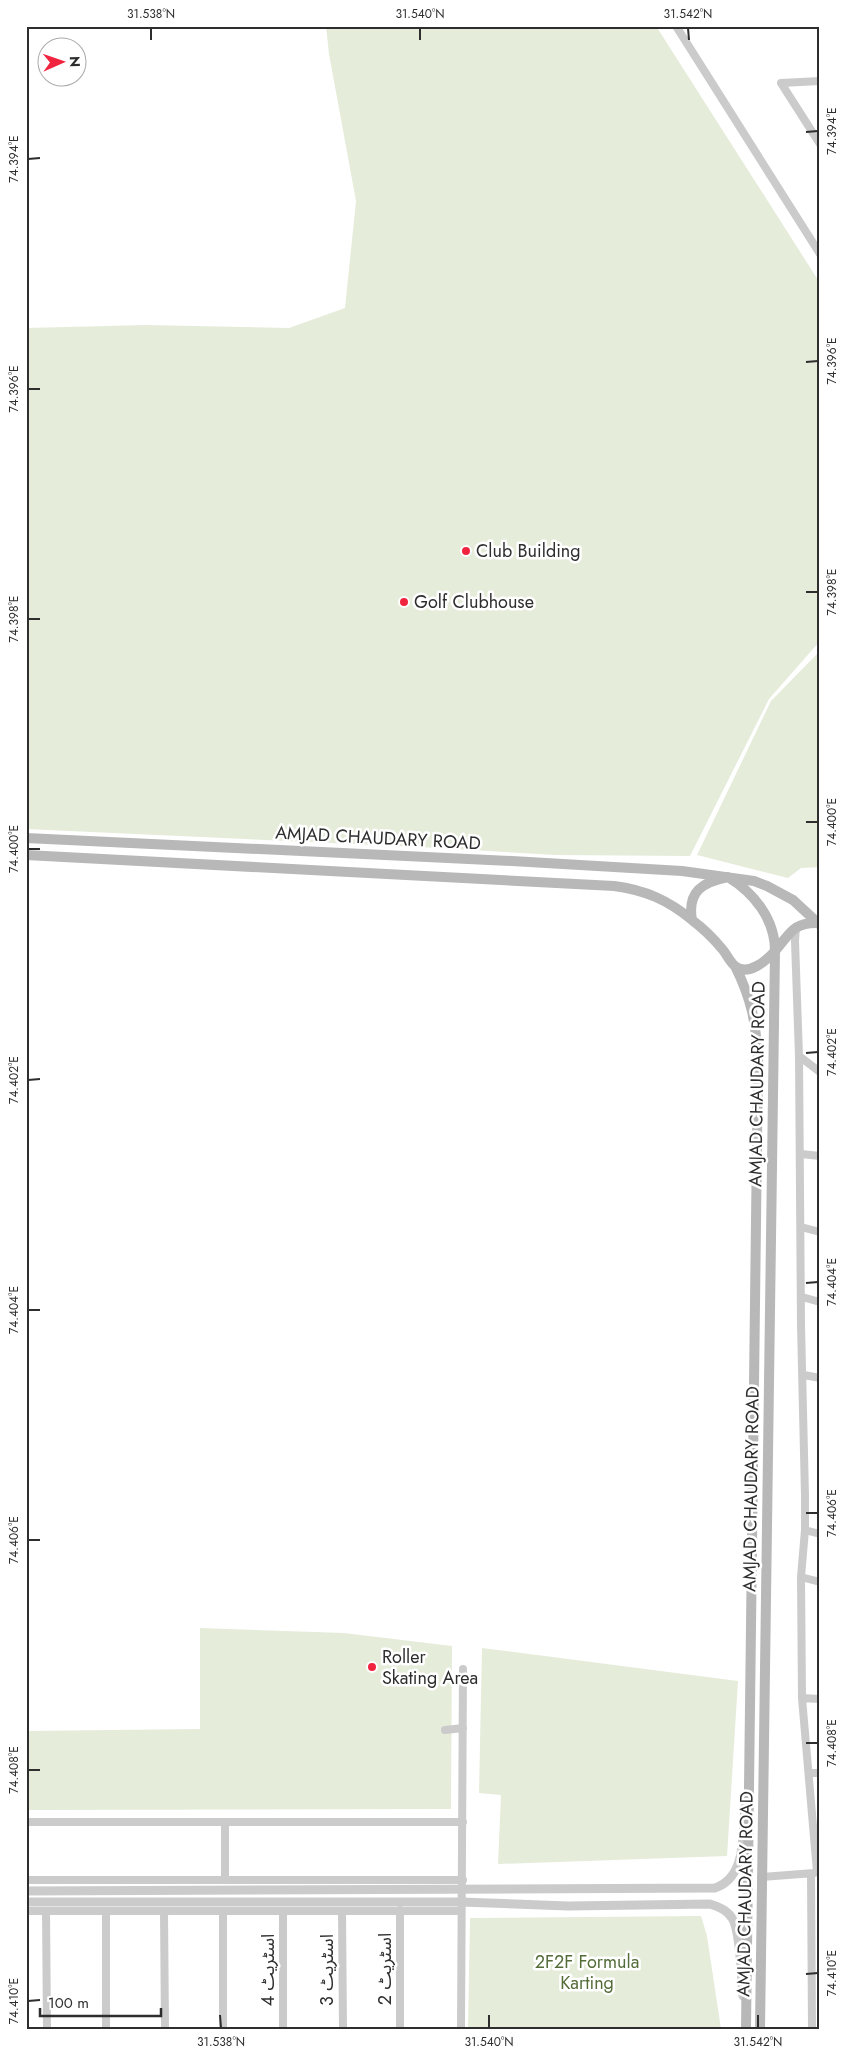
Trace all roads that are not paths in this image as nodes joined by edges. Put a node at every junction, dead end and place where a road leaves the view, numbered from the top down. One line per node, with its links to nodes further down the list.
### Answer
1 (676, 26): 4 (street)
2 (820, 81): 3 (street)
3 (820, 144)
4 (820, 254)
5 (26, 838): 7 (main road, AMJAD CHAUDARY ROAD)
6 (26, 855): 8 (main road, AMJAD CHAUDARY ROAD)
7 (728, 877): 8 (main road); 9 (main road, AMJAD CHAUDARY ROAD); 11 (main road)
8 (692, 920): 12 (main road)
9 (819, 924): 10 (main road)
10 (796, 927): 11 (main road); 13 (street)
11 (775, 951): 12 (main road); 39 (main road, AMJAD CHAUDARY ROAD)
12 (735, 966): 32 (main road, AMJAD CHAUDARY ROAD)
13 (799, 1056): 14 (street); 15 (street)
14 (820, 1072)
15 (801, 1154): 16 (street); 17 (street)
16 (820, 1156)
17 (801, 1227): 18 (street); 19 (street)
18 (820, 1232)
19 (802, 1296): 20 (street); 21 (street)
20 (820, 1302)
21 (804, 1375): 22 (street); 23 (street)
22 (820, 1378)
23 (805, 1530): 24 (street); 25 (street)
24 (820, 1534)
25 (801, 1577): 26 (street); 28 (street)
26 (820, 1582)
27 (463, 1669): 30 (street)
28 (802, 1698): 29 (street); 33 (street)
29 (820, 1699)
30 (463, 1728): 31 (street); 37 (street)
31 (445, 1730)
32 (750, 1753): 42 (street); 63 (main road, AMJAD CHAUDARY ROAD)
33 (808, 1773): 34 (street); 38 (street)
34 (820, 1773)
35 (26, 1822): 36 (street)
36 (224, 1822): 37 (street); 40 (street)
37 (463, 1822): 42 (street)
38 (816, 1872): 39 (street); 54 (street)
39 (761, 1877): 64 (main road, AMJAD CHAUDARY ROAD)
40 (225, 1879): 41 (street); 42 (street)
41 (26, 1880)
42 (463, 1884): 43 (street); 45 (street)
43 (26, 1891)
44 (26, 1902): 45 (street)
45 (461, 1907): 46 (street); 62 (street); 63 (street)
46 (400, 1910): 50 (street); 61 (street, اسٹریٹ 2)
47 (26, 1911): 51 (street)
48 (106, 1911): 51 (street); 52 (street); 56 (street)
49 (283, 1911): 50 (street); 53 (street); 59 (street, اسٹریٹ 4)
50 (342, 1911): 60 (street, اسٹریٹ 3)
51 (46, 1912): 55 (street)
52 (164, 1912): 53 (street); 57 (street)
53 (223, 1912): 58 (street)
54 (816, 1971): 65 (street)
55 (47, 2029)
56 (106, 2029)
57 (165, 2029)
58 (223, 2029)
59 (283, 2029)
60 (342, 2029)
61 (400, 2029)
62 (462, 2029)
63 (746, 2029)
64 (760, 2029)
65 (812, 2029)

